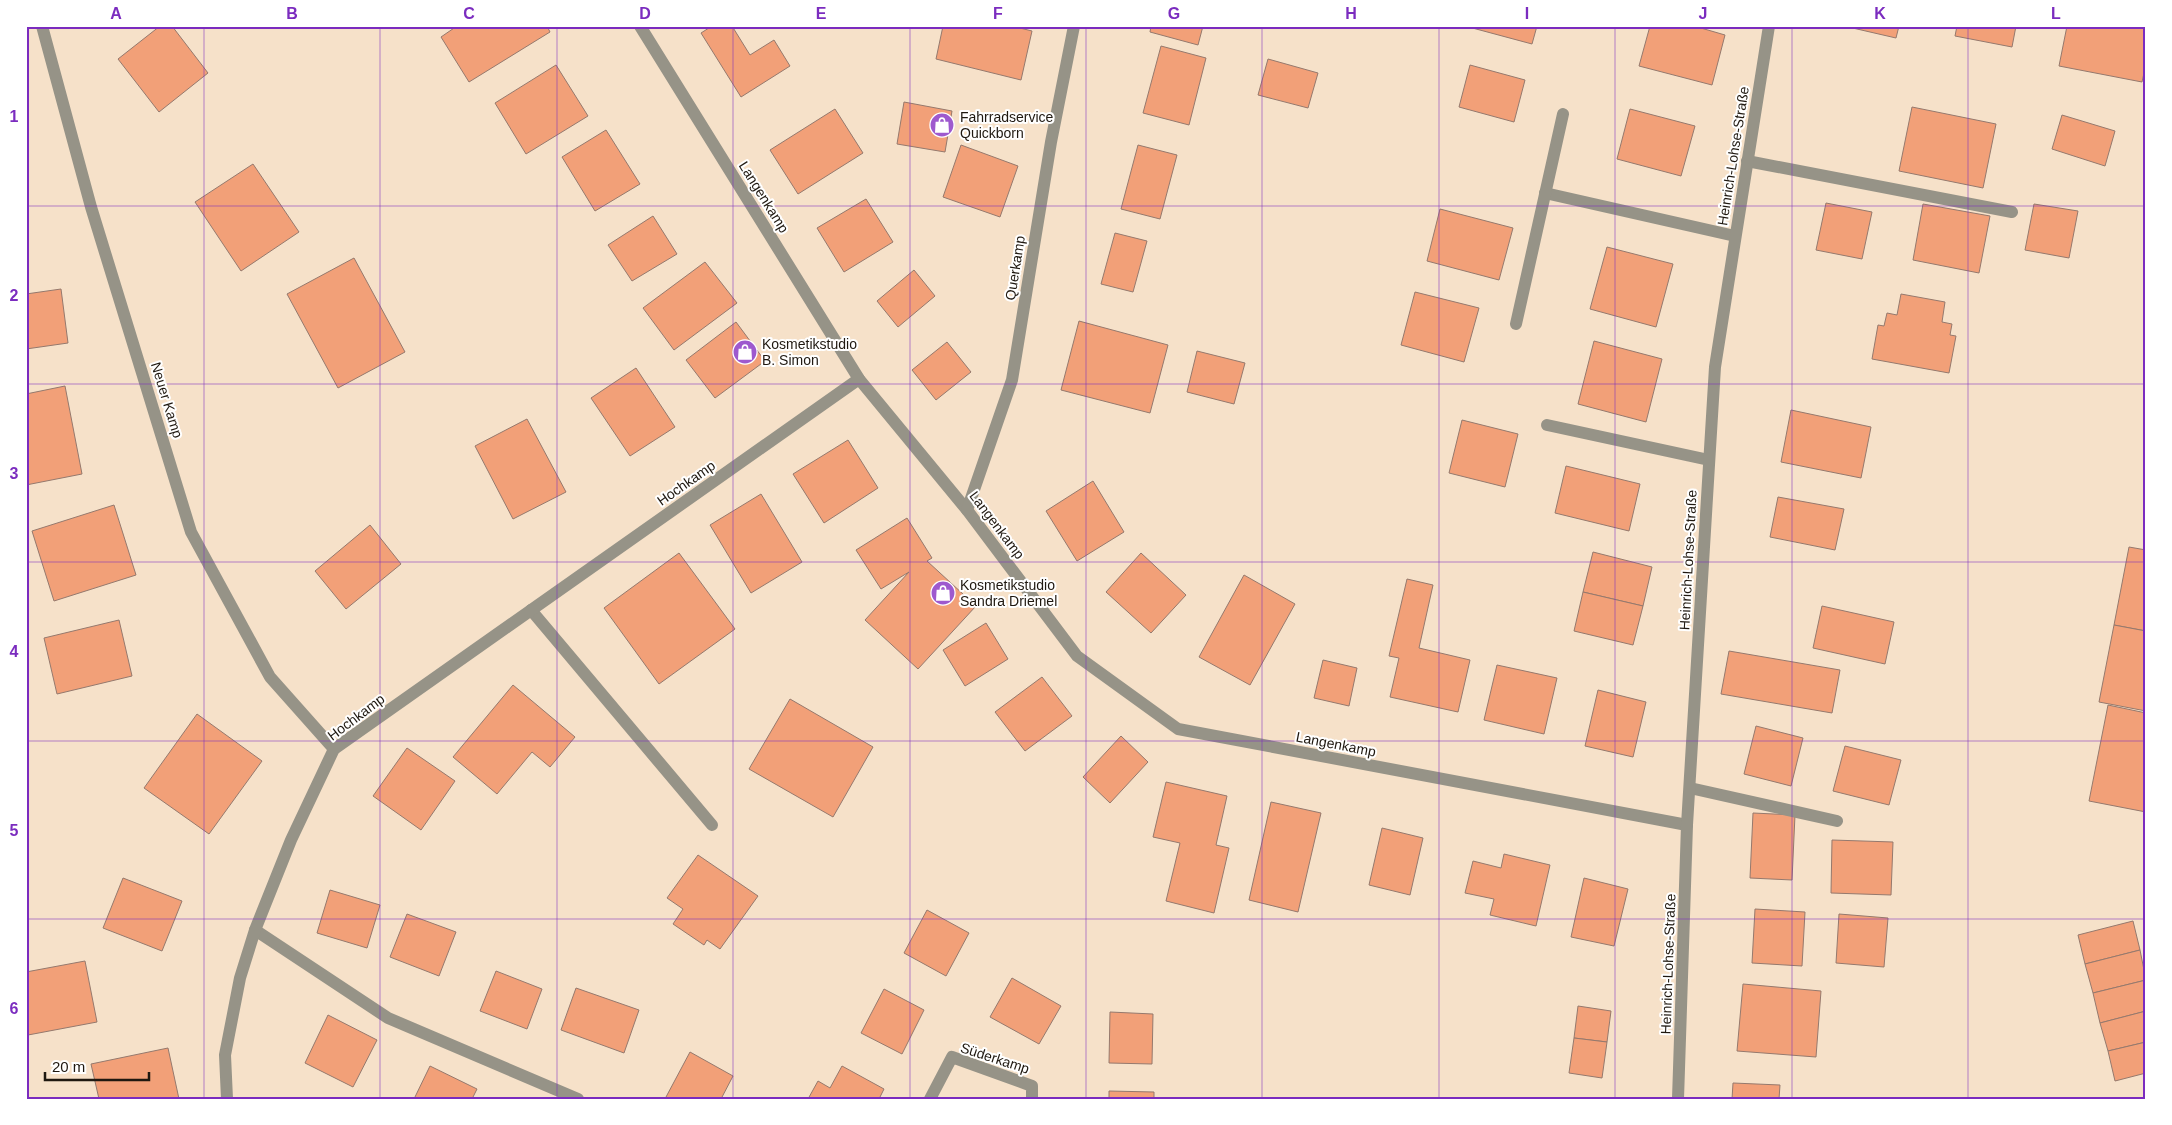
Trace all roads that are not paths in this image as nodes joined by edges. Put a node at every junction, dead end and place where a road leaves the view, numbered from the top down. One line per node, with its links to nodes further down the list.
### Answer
1 (42, 26): 16 (street, Neuer Kamp)
2 (640, 26): 11 (street, Langenkamp)
3 (1074, 26): 14 (street, Querkamp)
4 (1769, 26): 6 (street, Heinrich-Lohse-Straße)
5 (1563, 114): 7 (street)
6 (1747, 161): 8 (street); 9 (street, Heinrich-Lohse-Straße)
7 (1544, 193): 9 (street); 10 (street)
8 (2012, 212)
9 (1735, 236): 13 (street, Heinrich-Lohse-Straße)
10 (1516, 324)
11 (859, 379): 14 (street, Langenkamp); 15 (street, Hochkamp)
12 (1547, 425): 13 (street)
13 (1709, 460): 17 (street, Heinrich-Lohse-Straße)
14 (967, 510): 20 (street, Langenkamp)
15 (531, 610): 16 (street, Hochkamp); 19 (street)
16 (334, 749): 21 (street, Hochkamp)
17 (1690, 788): 18 (street); 20 (street, Heinrich-Lohse-Straße)
18 (1837, 821)
19 (712, 825)
20 (1687, 825): 26 (street, Heinrich-Lohse-Straße)
21 (255, 930): 22 (street, Hochkamp); 23 (street)
22 (227, 1099)
23 (578, 1099)
24 (930, 1099): 25 (street, Süderkamp)
25 (1032, 1099)
26 (1678, 1099)

